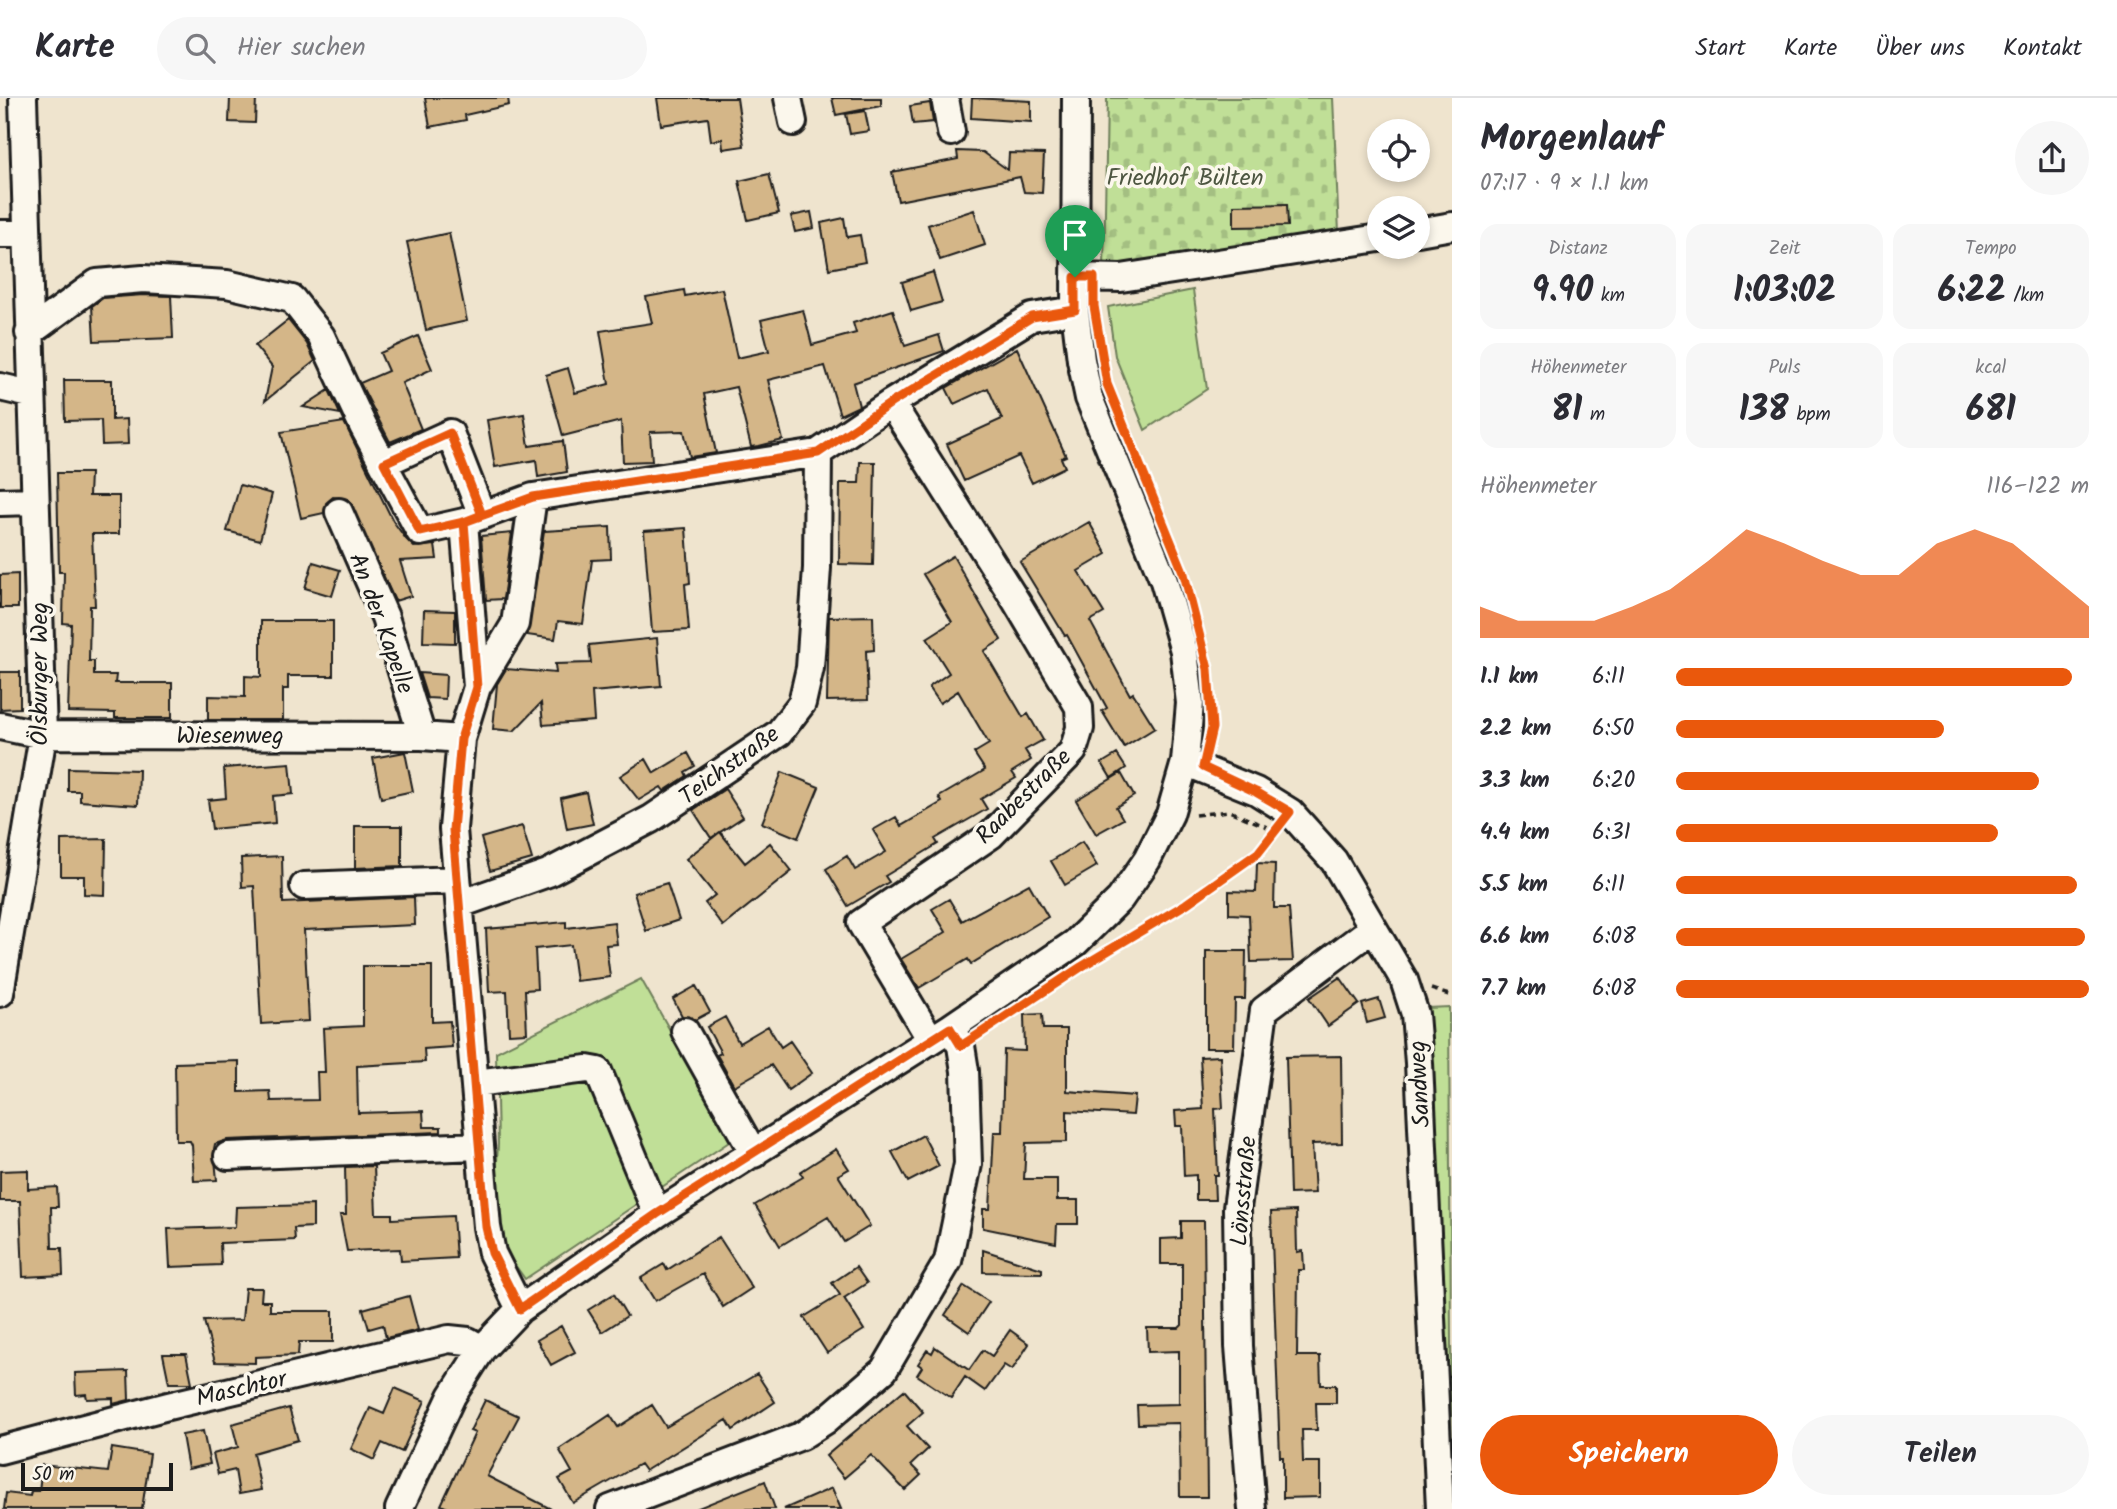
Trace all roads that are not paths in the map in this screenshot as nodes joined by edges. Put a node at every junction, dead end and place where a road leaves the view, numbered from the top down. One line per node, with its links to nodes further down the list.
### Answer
1 (23, 98): 7 (street, Ölsburger Weg)
2 (945, 98): 4 (street)
3 (1076, 98): 9 (street)
4 (951, 132)
5 (1452, 226): 6 (street)
6 (1430, 230)
7 (13, 234): 11 (street, Ölsburger Weg)
8 (1367, 240): 9 (street)
9 (1075, 277): 10 (street)
10 (1075, 310): 14 (street); 27 (street)
11 (29, 333): 13 (street, Ölsburger Weg); 16 (street)
12 (0, 387): 13 (street)
13 (30, 394): 18 (street, Ölsburger Weg)
14 (891, 403): 15 (street); 33 (street, Raabestraße)
15 (818, 453): 17 (street); 29 (street, Teichstraße)
16 (384, 463): 21 (street); 21 (street)
17 (533, 497): 21 (street); 22 (street)
18 (35, 500): 19 (street); 24 (street, Ölsburger Weg)
19 (0, 502)
20 (339, 512): 25 (street, An der Kapelle)
21 (473, 518): 22 (street)
22 (477, 687): 26 (street)
23 (0, 726): 24 (street, Wiesenweg)
24 (43, 735): 25 (street, Wiesenweg); 31 (street, Ölsburger Weg)
25 (422, 736): 26 (street, Wiesenweg)
26 (461, 739): 29 (street)
27 (1185, 762): 30 (street, Sandweg); 33 (street)
28 (304, 886): 29 (street, Teichstraße)
29 (459, 892): 34 (street)
30 (1373, 928): 44 (street, Lönsstraße); 45 (street, Sandweg)
31 (0, 993)
32 (685, 1031): 36 (street)
33 (941, 1034): 36 (street); 43 (street)
34 (476, 1083): 35 (street); 38 (street)
35 (479, 1146): 37 (street); 39 (street)
36 (754, 1154): 38 (street)
37 (228, 1156)
38 (657, 1214): 39 (street)
39 (520, 1309): 40 (street)
40 (482, 1349): 41 (street, Maschtor); 42 (street)
41 (0, 1450)
42 (399, 1509)
43 (610, 1509)
44 (1252, 1509)
45 (1440, 1509)

